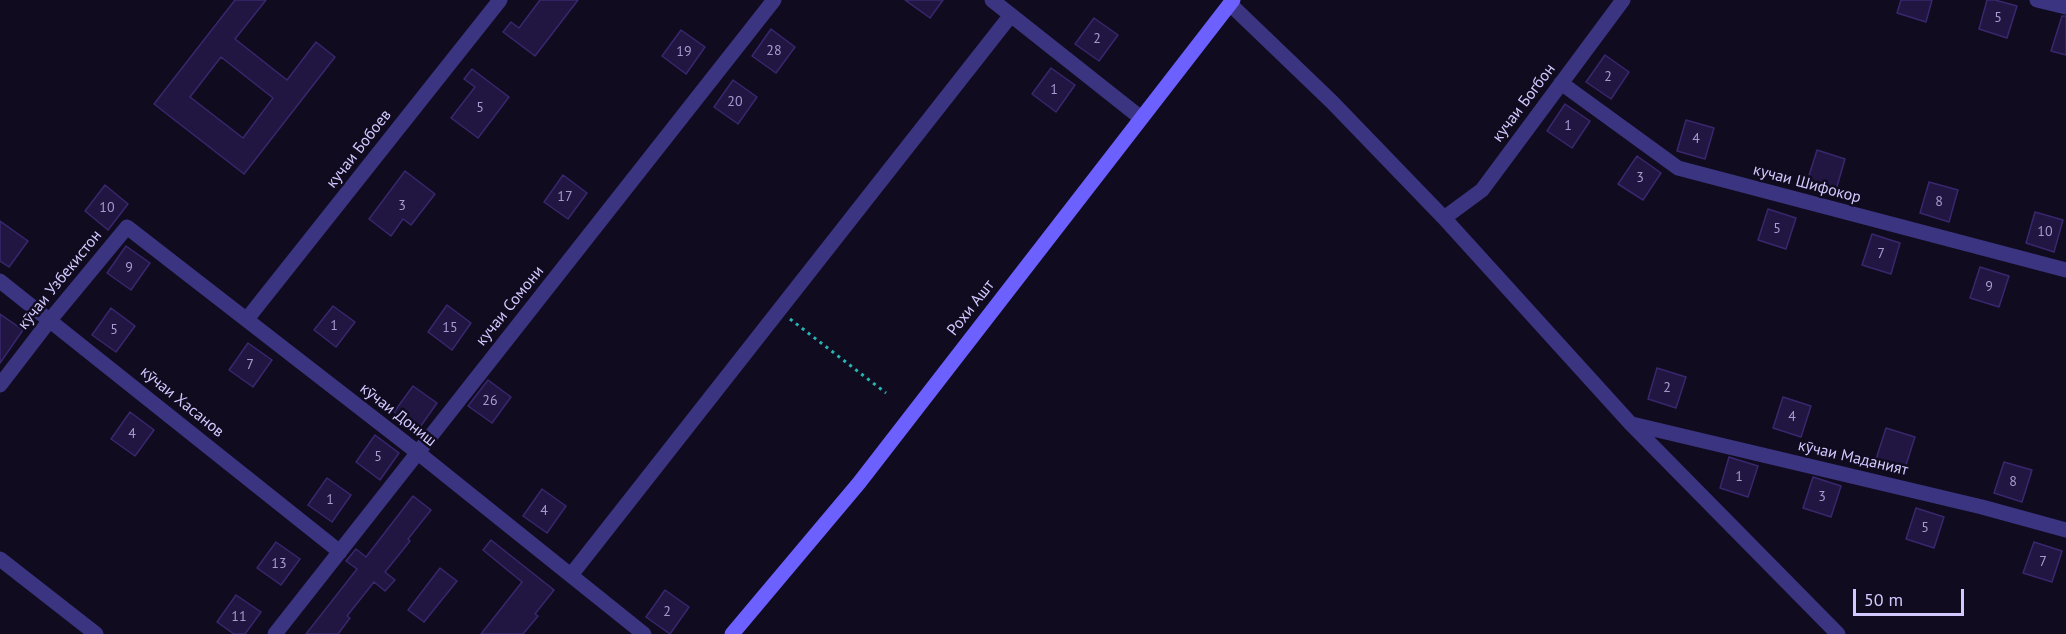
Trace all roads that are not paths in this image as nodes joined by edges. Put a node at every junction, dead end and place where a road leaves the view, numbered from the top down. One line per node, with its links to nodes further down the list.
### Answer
1 (500, 0): 15 (street, кучаи Бобоев)
2 (774, 0): 19 (street, кучаи Сомони)
3 (992, 0): 8 (street)
4 (1623, 0): 9 (street, кучаи Богбон)
5 (2037, 0): 7 (street)
6 (1232, 2): 10 (main road, Рохи Ашт); 11 (street)
7 (2066, 7)
8 (1011, 15): 10 (street); 23 (street)
9 (1561, 83): 11 (street, кучаи Богбон); 13 (street, кучаи Шифокор)
10 (1141, 118): 27 (main road, Рохи Ашт)
11 (1444, 218): 18 (street)
12 (127, 227): 15 (street, кӯчаи Дониш); 16 (street, кӯчаи Узбекистон)
13 (2066, 270)
14 (0, 281): 16 (street, кӯчаи Хасанов)
15 (247, 319): 19 (street, кӯчаи Дониш)
16 (50, 320): 17 (street, кӯчаи Узбекистон); 21 (street, кӯчаи Хасанов)
17 (0, 385)
18 (1630, 423): 20 (street, кӯчаи Маданият); 28 (street)
19 (417, 452): 21 (street, кучаи Сомони); 23 (street, кӯчаи Дониш)
20 (2066, 530)
21 (340, 552): 25 (street, кучаи Сомони)
22 (0, 558): 24 (street)
23 (571, 575): 26 (street, кӯчаи Дониш)
24 (96, 634)
25 (275, 634)
26 (645, 634)
27 (732, 634)
28 (1838, 634)

